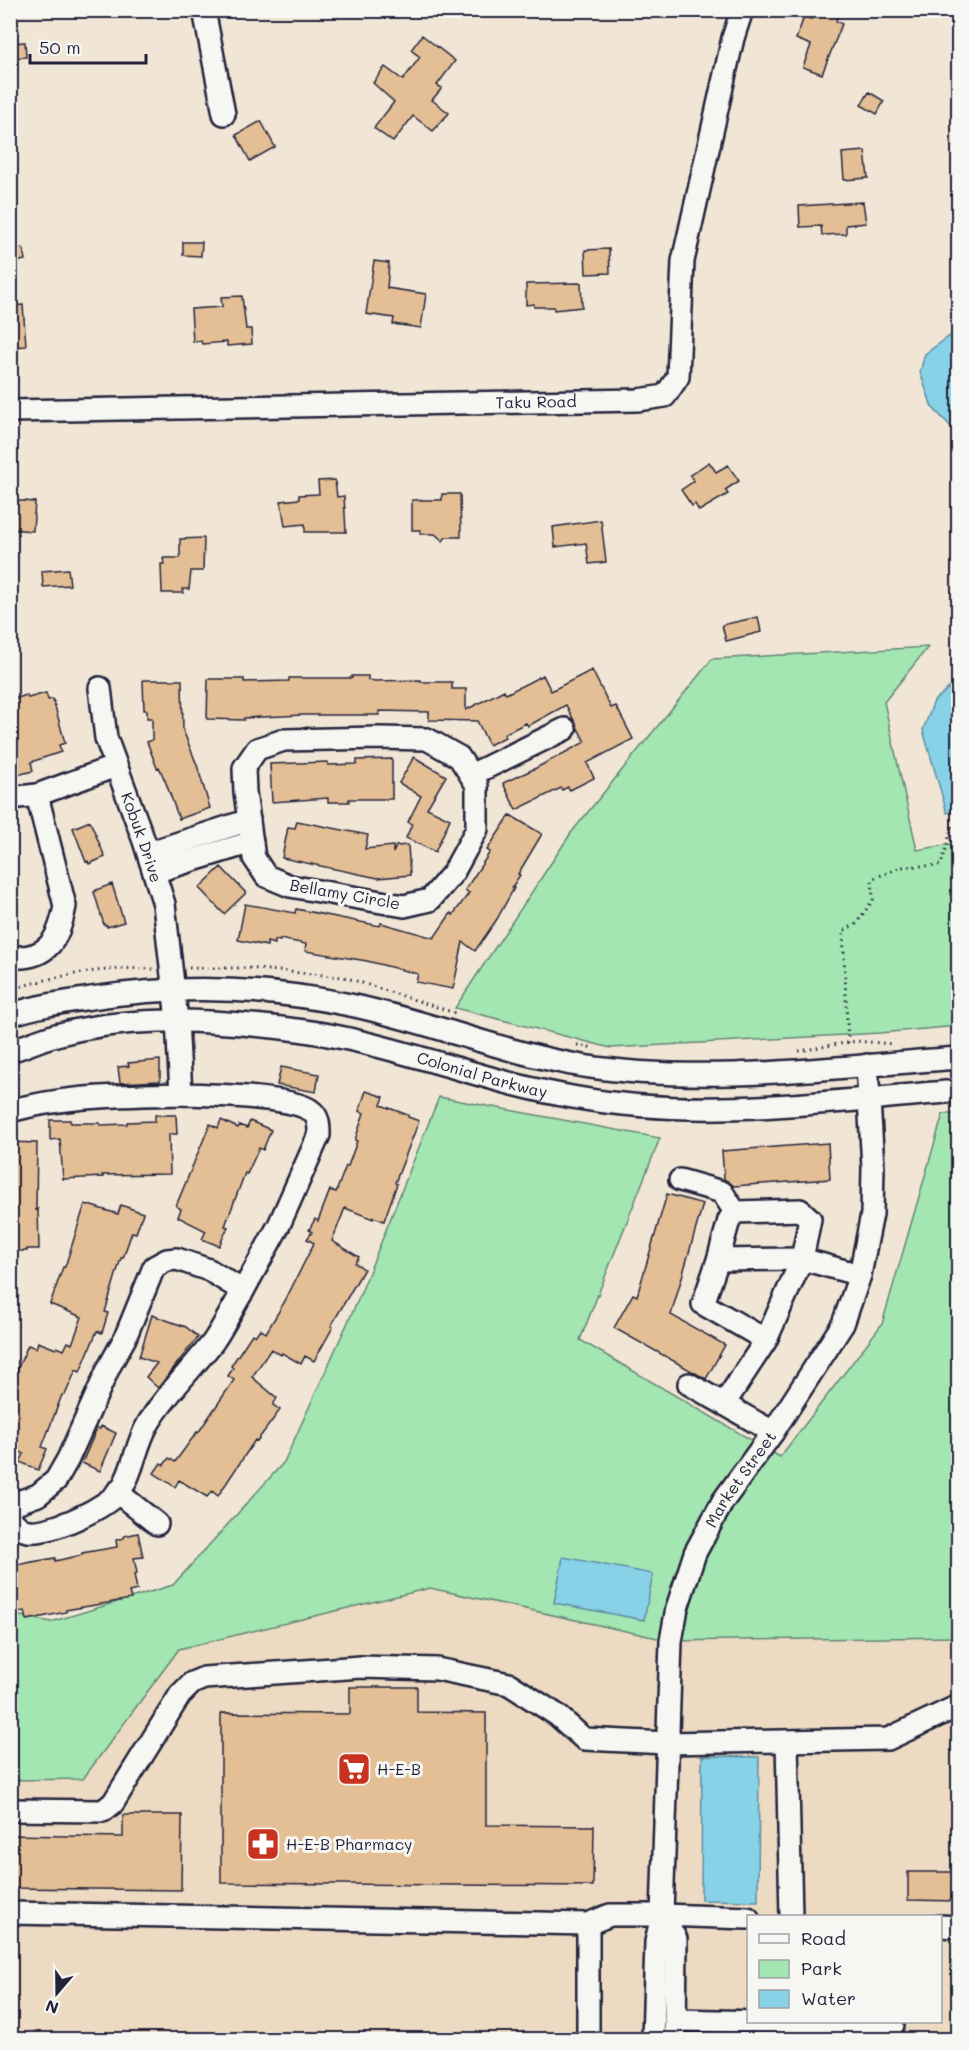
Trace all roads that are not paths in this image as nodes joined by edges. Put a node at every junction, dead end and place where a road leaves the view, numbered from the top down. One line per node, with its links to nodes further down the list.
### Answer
1 (204, 10): 3 (street)
2 (742, 10): 4 (street, Taku Road)
3 (225, 114)
4 (10, 411)
5 (100, 688): 7 (street, Kobuk Drive)
6 (565, 729): 8 (street)
7 (116, 766): 9 (street); 13 (street, Kobuk Drive)
8 (471, 775): 11 (street, Bellamy Circle); 12 (street, Bellamy Circle)
9 (37, 795): 10 (street); 14 (street)
10 (10, 798)
11 (249, 820): 12 (street, Bellamy Circle); 13 (street)
12 (252, 842): 13 (street)
13 (151, 862): 15 (street, Kobuk Drive)
14 (10, 957)
15 (173, 989): 16 (street, Colonial Parkway); 17 (street, Kobuk Drive); 20 (street, Colonial Parkway)
16 (10, 1015)
17 (177, 1020): 18 (street, Colonial Parkway); 22 (street, Kobuk Drive); 23 (street, Colonial Parkway)
18 (10, 1051)
19 (958, 1058): 20 (street, Colonial Parkway)
20 (867, 1065): 23 (street, Market Street)
21 (958, 1091): 23 (street, Colonial Parkway)
22 (181, 1094): 24 (street); 30 (street)
23 (870, 1098): 29 (street, Market Street)
24 (10, 1111)
25 (680, 1180): 26 (street)
26 (735, 1212): 27 (street); 28 (street)
27 (802, 1259): 28 (street); 29 (street); 31 (street)
28 (718, 1260): 31 (street)
29 (860, 1275): 34 (street, Market Street)
30 (243, 1291): 35 (street); 36 (street)
31 (766, 1340): 33 (street)
32 (689, 1384): 33 (street)
33 (724, 1404): 34 (street)
34 (773, 1432): 41 (street, Market Street)
35 (117, 1492): 37 (street); 38 (street)
36 (10, 1505)
37 (10, 1518)
38 (157, 1524)
39 (958, 1706): 40 (street)
40 (787, 1741): 41 (street); 45 (street)
41 (667, 1743): 42 (street); 44 (street, Market Street)
42 (10, 1810)
43 (10, 1913): 47 (street)
44 (662, 1915): 46 (street); 47 (street); 52 (street, Market Street); 54 (street, Market Street)
45 (790, 1915)
46 (747, 1918)
47 (588, 1924): 53 (street)
48 (942, 1926): 49 (street)
49 (958, 1927)
50 (893, 2025): 51 (street)
51 (793, 2028): 52 (street)
52 (675, 2030)
53 (588, 2040)
54 (654, 2040)

